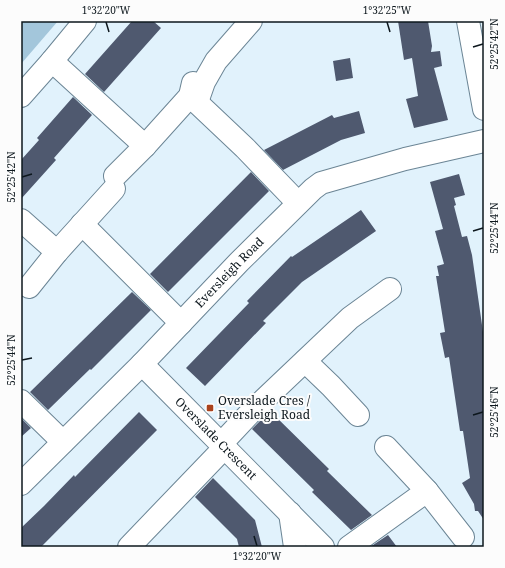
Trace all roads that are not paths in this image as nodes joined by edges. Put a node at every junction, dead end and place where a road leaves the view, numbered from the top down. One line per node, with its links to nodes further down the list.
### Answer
1 (86, 21): 4 (street)
2 (251, 21): 5 (street)
3 (468, 21): 7 (street)
4 (52, 61): 6 (street); 9 (street)
5 (193, 94): 9 (street); 10 (street)
6 (21, 96)
7 (484, 109)
8 (484, 141): 10 (street, Eversleigh Road)
9 (145, 146): 12 (street)
10 (298, 203): 16 (street, Eversleigh Road)
11 (21, 220): 13 (street)
12 (82, 224): 13 (street); 16 (street)
13 (57, 252): 14 (street)
14 (29, 287)
15 (390, 289): 17 (street)
16 (181, 323): 18 (street, Eversleigh Road)
17 (304, 361): 20 (street); 22 (street)
18 (142, 364): 21 (street, Eversleigh Road); 22 (street, Overslade Crescent)
19 (21, 401): 21 (street)
20 (358, 415)
21 (63, 442): 24 (street, Eversleigh Road)
22 (223, 445): 26 (street, Overslade Crescent); 28 (street)
23 (386, 447): 25 (street)
24 (21, 484)
25 (427, 491): 27 (street); 31 (street)
26 (290, 513): 29 (street); 30 (street, Overslade Crescent)
27 (463, 537)
28 (138, 544)
29 (295, 547)
30 (323, 547)
31 (349, 547)

